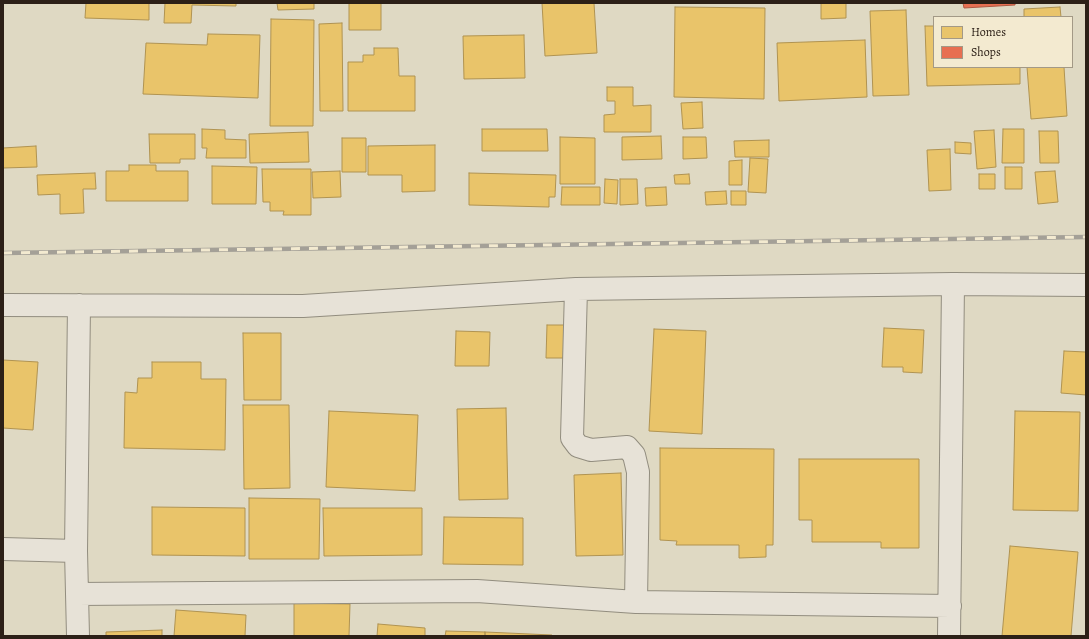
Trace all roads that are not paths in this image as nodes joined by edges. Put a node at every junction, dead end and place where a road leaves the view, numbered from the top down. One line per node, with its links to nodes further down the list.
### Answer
1 (953, 284): 2 (street); 3 (street); 10 (street)
2 (1086, 285)
3 (576, 289): 5 (street); 9 (street)
4 (3, 305): 5 (street)
5 (79, 305): 7 (street)
6 (3, 549): 7 (street)
7 (76, 551): 8 (street)
8 (76, 594): 9 (street); 11 (street)
9 (636, 602): 10 (street)
10 (950, 606): 12 (street)
11 (78, 636)
12 (949, 636)

